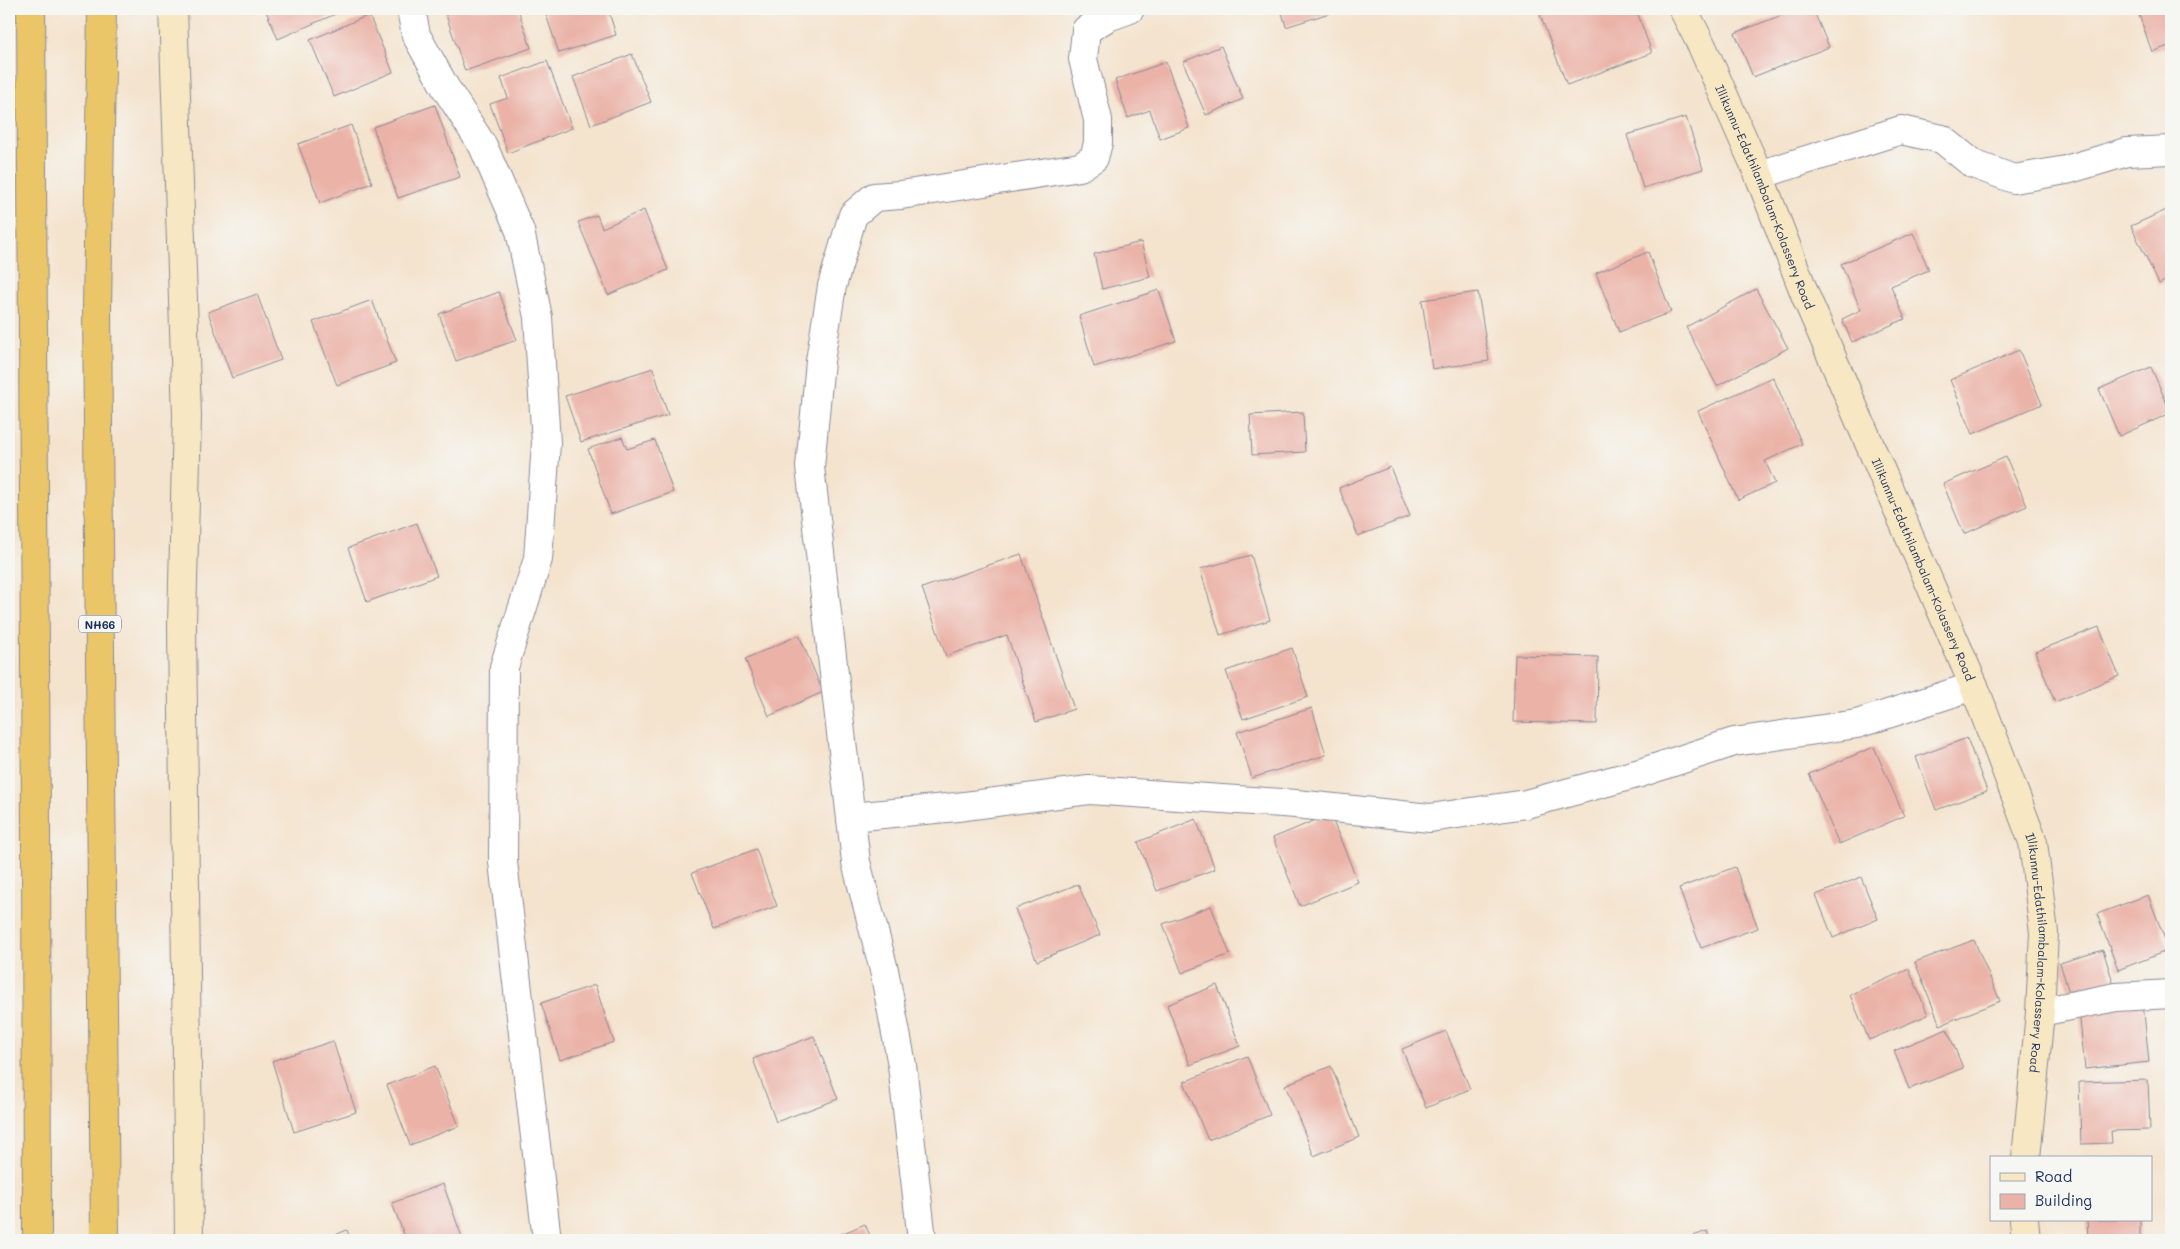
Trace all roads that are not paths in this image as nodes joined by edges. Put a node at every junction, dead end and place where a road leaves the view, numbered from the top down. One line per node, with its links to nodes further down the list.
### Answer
1 (30, 9): 15 (highway)
2 (102, 9): 16 (highway, NH66)
3 (174, 9): 17 (main road)
4 (411, 9): 18 (street)
5 (1130, 9): 10 (street)
6 (1683, 9): 8 (main road, Illikunnu-Edathilambalam-Kolassery Road)
7 (2171, 150): 8 (street)
8 (1759, 175): 9 (main road, Illikunnu-Edathilambalam-Kolassery Road)
9 (1974, 686): 10 (street); 12 (main road, Illikunnu-Edathilambalam-Kolassery Road)
10 (851, 817): 19 (street)
11 (2171, 994): 12 (street)
12 (2040, 1012): 13 (main road, Illikunnu-Edathilambalam-Kolassery Road)
13 (2026, 1156)
14 (2024, 1222): 20 (main road)
15 (37, 1240)
16 (105, 1240)
17 (189, 1240)
18 (547, 1240)
19 (922, 1240)
20 (2026, 1240)

